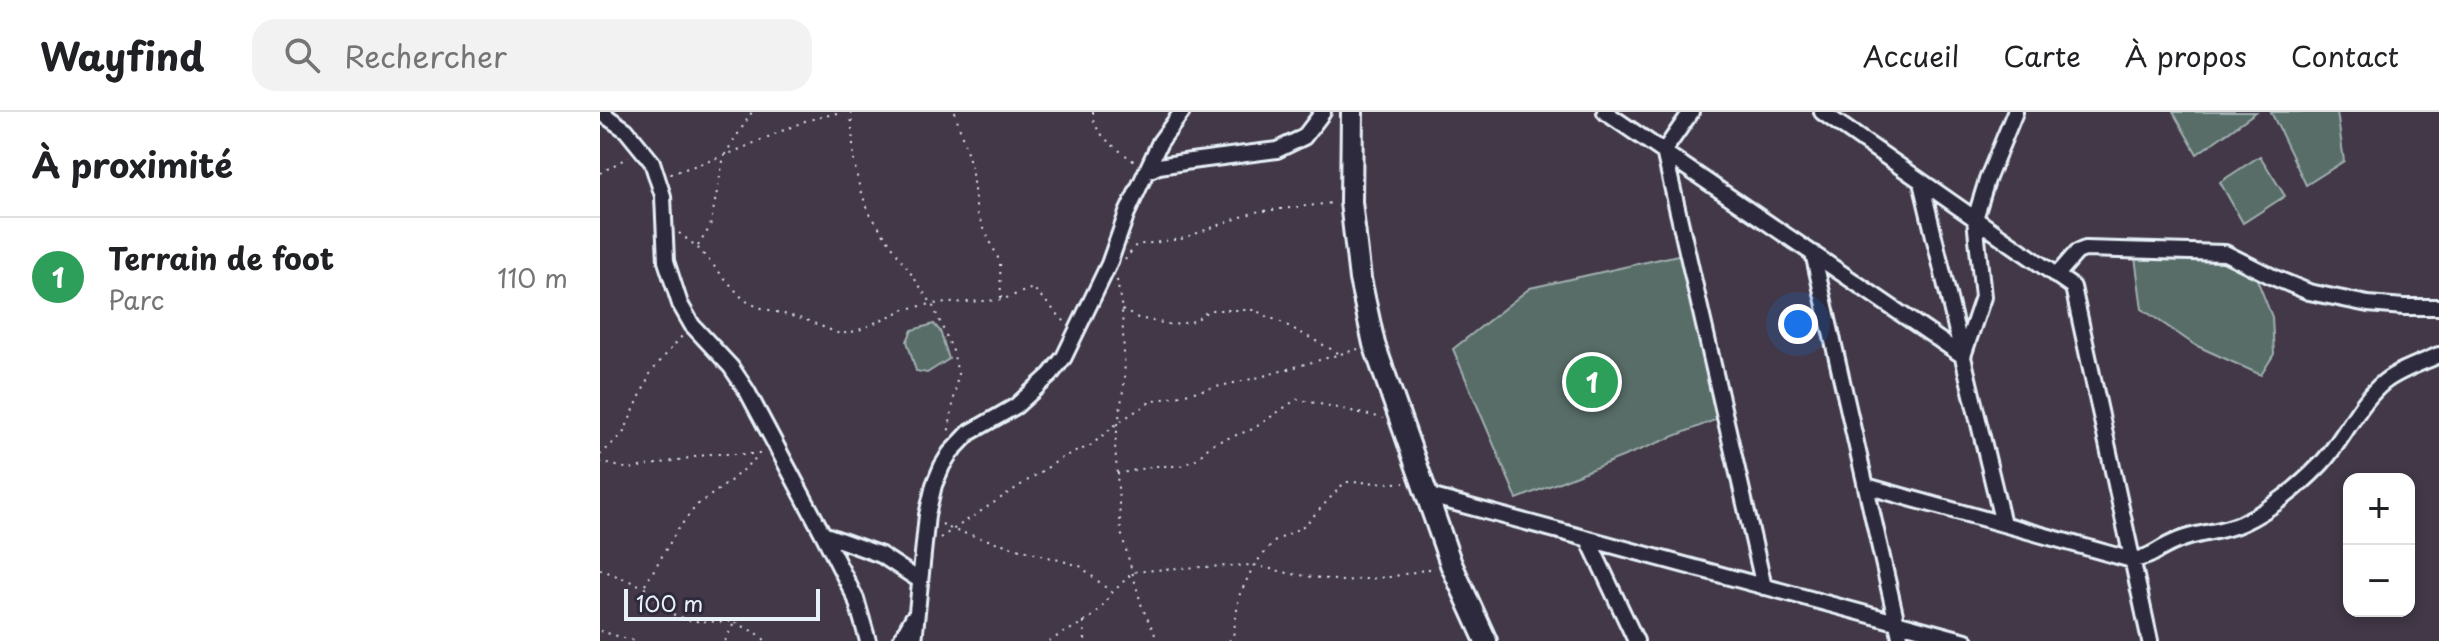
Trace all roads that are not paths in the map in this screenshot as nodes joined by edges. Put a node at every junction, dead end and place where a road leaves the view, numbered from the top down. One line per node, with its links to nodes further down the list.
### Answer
1 (600, 112): 21 (street)
2 (1182, 112): 10 (street)
3 (1323, 112): 10 (street)
4 (1352, 112): 19 (main road)
5 (1605, 112): 9 (street)
6 (1691, 112): 9 (street)
7 (1822, 112): 11 (street)
8 (2015, 112): 12 (street)
9 (1664, 151): 13 (street); 25 (street)
10 (1146, 172): 24 (street)
11 (1921, 182): 12 (street); 17 (street)
12 (1975, 219): 14 (street); 17 (street)
13 (1813, 253): 17 (street); 18 (street)
14 (2056, 276): 15 (street); 23 (street)
15 (2439, 307)
16 (2439, 355): 23 (street)
17 (1963, 356): 20 (street)
18 (1866, 486): 20 (street); 27 (street)
19 (1424, 489): 22 (street); 31 (main road)
20 (2003, 524): 23 (street)
21 (823, 534): 24 (street); 28 (street)
22 (1588, 539): 25 (street); 32 (street)
23 (2132, 560): 35 (street)
24 (919, 580): 26 (street)
25 (1764, 587): 27 (street)
26 (915, 614): 29 (street); 30 (street)
27 (1897, 622): 33 (street); 34 (street)
28 (868, 641)
29 (900, 641)
30 (914, 641)
31 (1486, 641)
32 (1636, 641)
33 (1901, 641)
34 (1966, 641)
35 (2150, 641)

